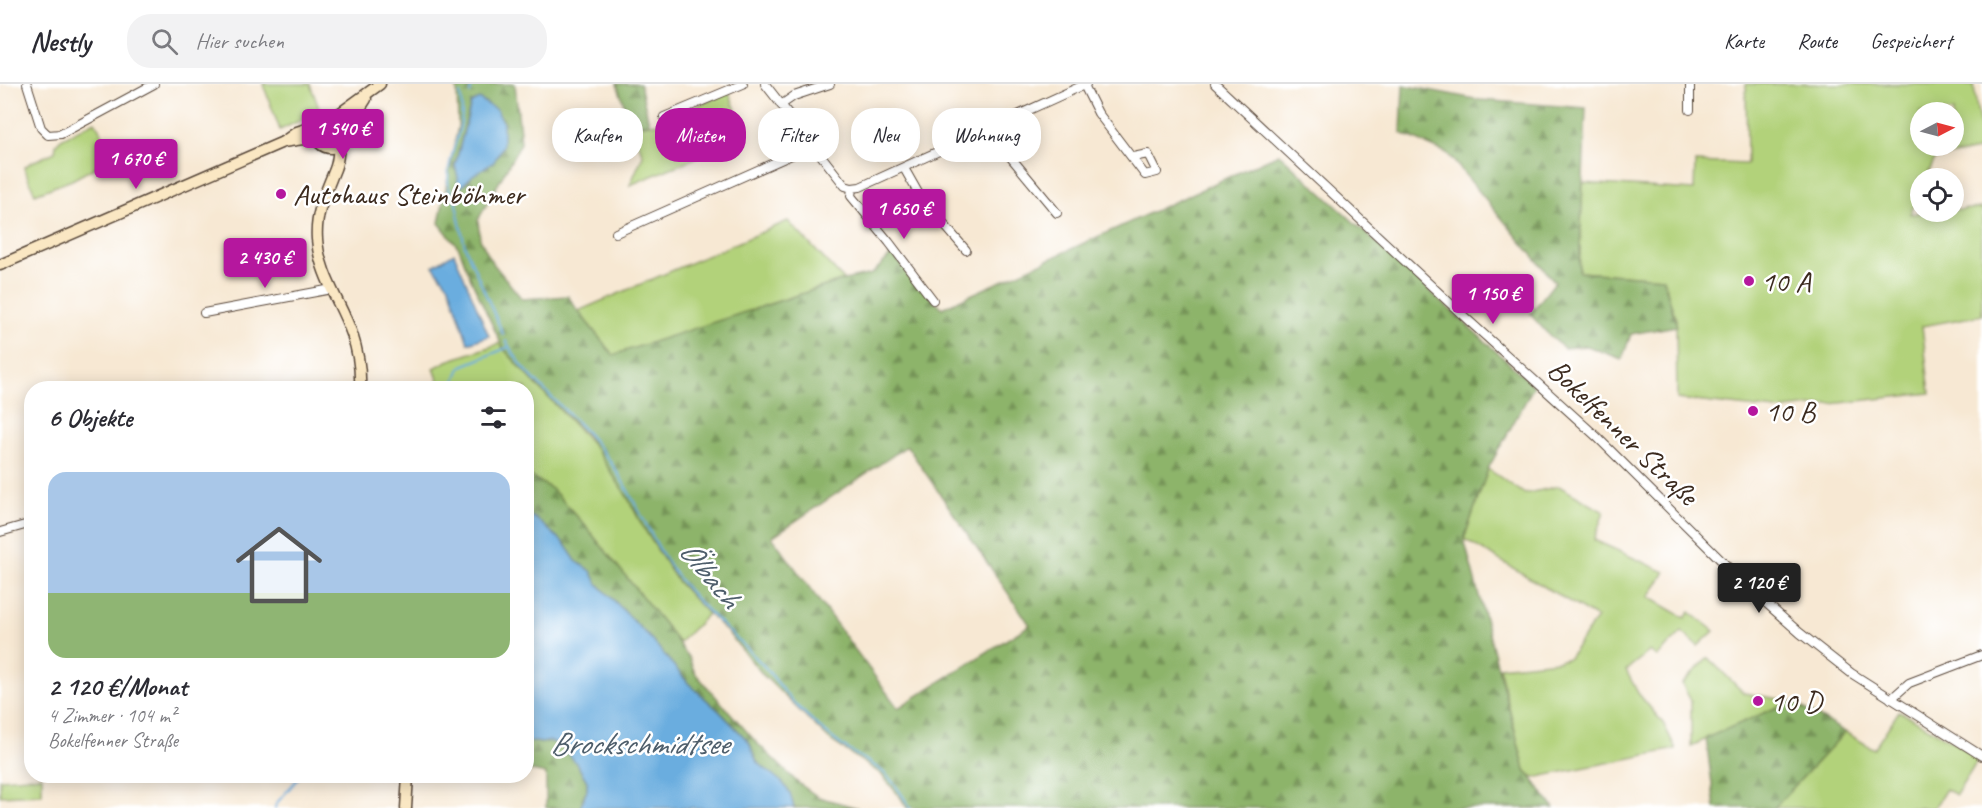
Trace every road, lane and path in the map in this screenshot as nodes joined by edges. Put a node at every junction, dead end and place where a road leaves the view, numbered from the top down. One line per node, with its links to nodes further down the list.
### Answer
1 (27, 84): 2 (street)
2 (154, 84)
3 (743, 84): 11 (street)
4 (765, 84): 10 (street)
5 (830, 84): 10 (street)
6 (1085, 84): 13 (street); 22 (street)
7 (1215, 84): 40 (street, Bokelfenner Straße)
8 (1690, 84): 14 (street)
9 (375, 88): 15 (main road); 17 (main road)
10 (781, 105): 12 (street)
11 (686, 108)
12 (784, 108)
13 (1033, 108)
14 (1690, 110)
15 (336, 116): 16 (main road); 17 (main road)
16 (315, 126): 18 (main road); 19 (main road)
17 (347, 129): 20 (main road)
18 (283, 142): 19 (main road); 32 (main road)
19 (319, 143): 20 (main road); 27 (main road)
20 (339, 146): 27 (main road)
21 (932, 155): 26 (street)
22 (1133, 157)
23 (776, 162): 30 (street)
24 (827, 162): 28 (street)
25 (1015, 162): 29 (street)
26 (904, 168): 28 (street); 31 (street)
27 (331, 176): 33 (main road)
28 (852, 188): 34 (street)
29 (1057, 213)
30 (616, 233)
31 (966, 250)
32 (0, 265)
33 (332, 289): 35 (street); 36 (main road)
34 (933, 300)
35 (204, 313)
36 (360, 381)
37 (24, 525): 38 (street)
38 (0, 532)
39 (1982, 655): 40 (street)
40 (1891, 699): 41 (street, Bokelfenner Straße)
41 (1982, 756)
42 (408, 783): 43 (main road)
43 (406, 808)

